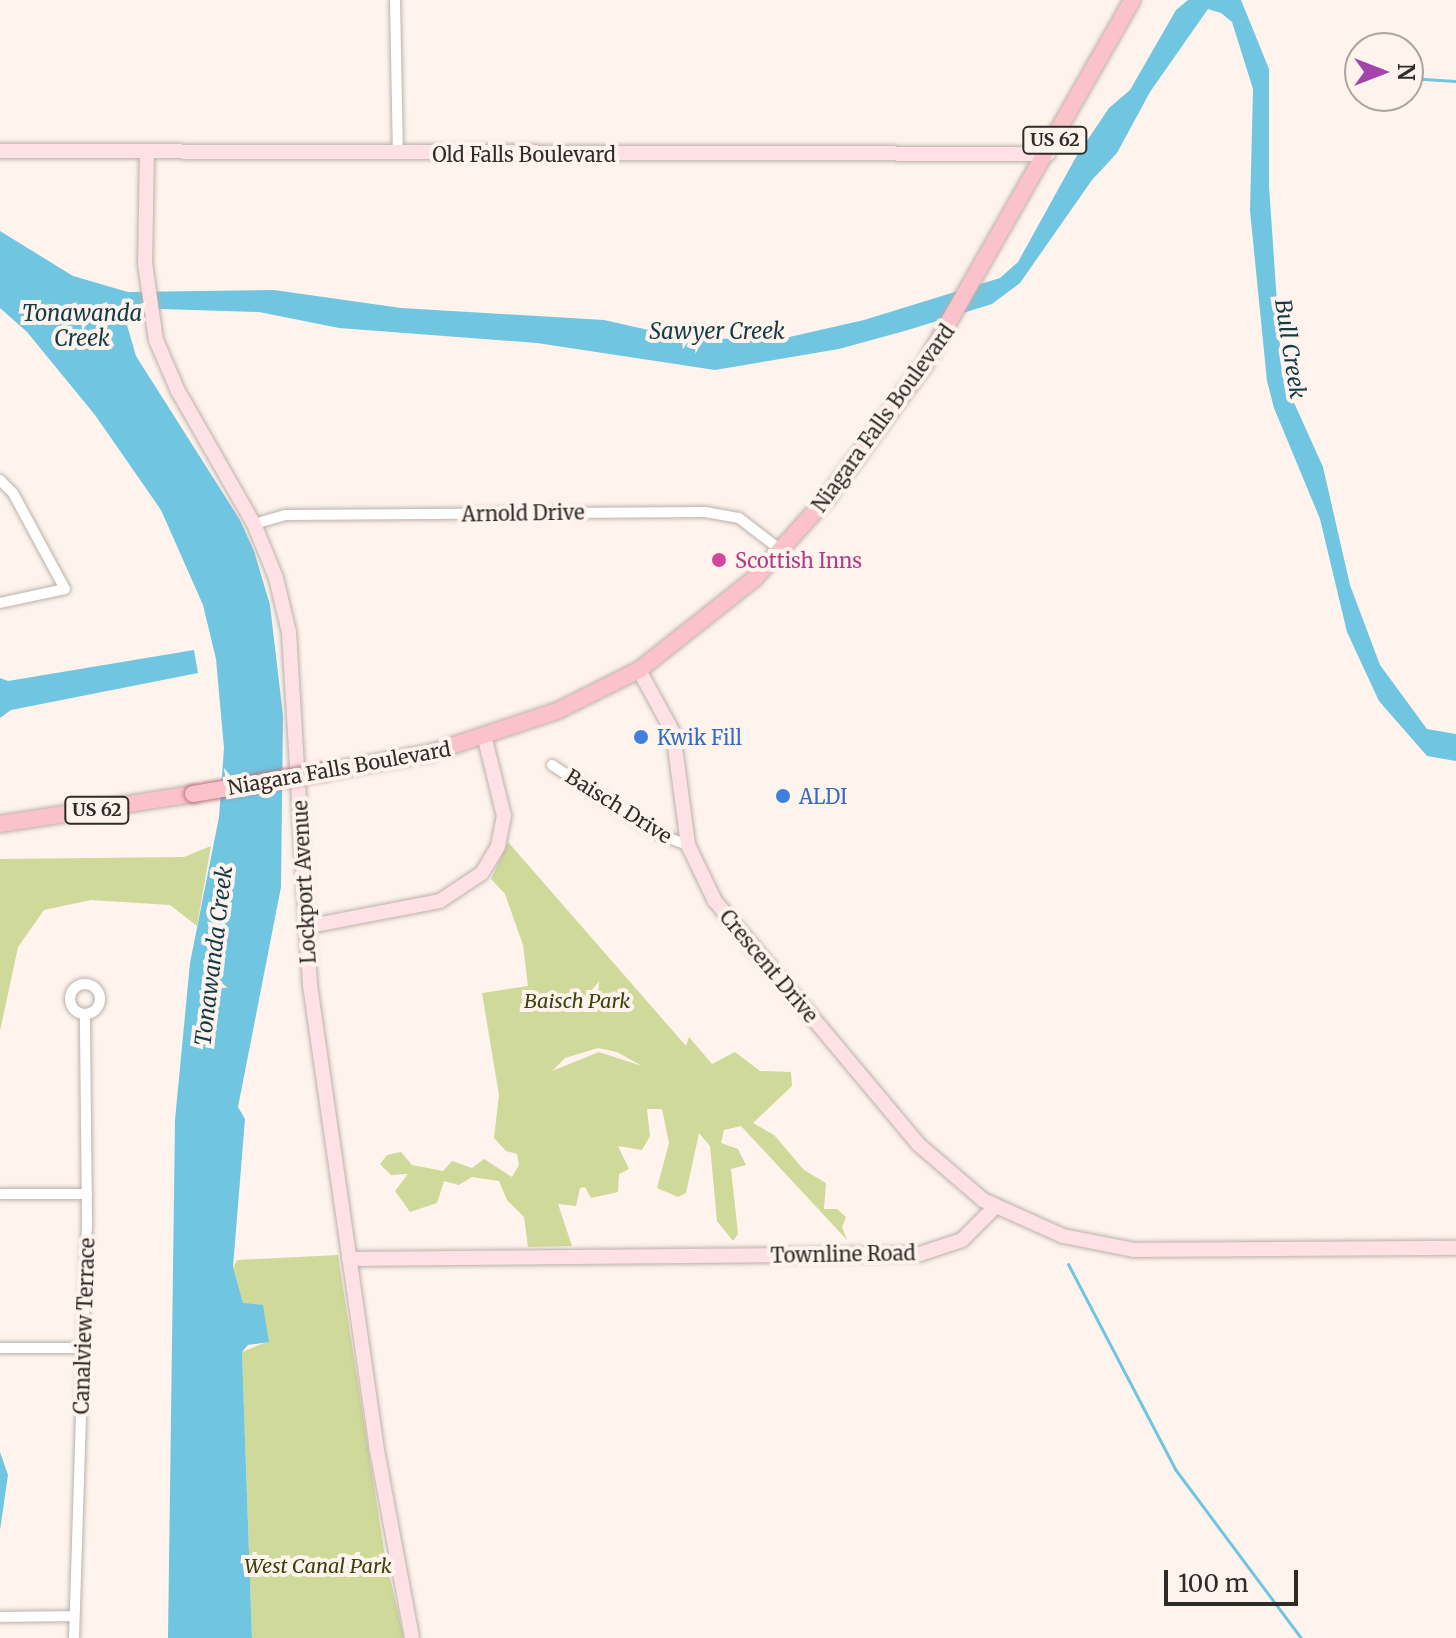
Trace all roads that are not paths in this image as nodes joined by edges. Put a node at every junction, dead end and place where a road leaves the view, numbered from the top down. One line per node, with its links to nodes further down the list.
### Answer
1 (395, 0): 5 (street)
2 (1132, 0): 6 (main road, Niagara Falls Boulevard / US 62)
3 (0, 151): 4 (street, Old Falls Boulevard)
4 (147, 152): 5 (street, Old Falls Boulevard); 8 (street, Lockport Avenue)
5 (398, 154): 6 (street, Old Falls Boulevard)
6 (1048, 154): 9 (main road, Niagara Falls Boulevard / US 62)
7 (0, 480): 10 (street)
8 (254, 524): 9 (street, Arnold Drive); 16 (street, Lockport Avenue)
9 (782, 551): 11 (main road, Niagara Falls Boulevard / US 62)
10 (0, 603)
11 (639, 670): 12 (main road, Niagara Falls Boulevard / US 62); 15 (street, Crescent Drive)
12 (485, 739): 14 (main road, Niagara Falls Boulevard / US 62, bridge); 16 (street)
13 (552, 765): 15 (street, Baisch Drive)
14 (0, 824)
15 (688, 845): 20 (street, Crescent Drive)
16 (305, 927): 22 (street, Lockport Avenue)
17 (85, 1014): 19 (street, Canalview Terrace)
18 (0, 1194): 19 (street)
19 (87, 1194): 24 (street, Canalview Terrace)
20 (995, 1207): 21 (street); 22 (street, Townline Road)
21 (1456, 1248)
22 (349, 1259): 28 (street, Lockport Avenue)
23 (0, 1348): 24 (street)
24 (80, 1348): 25 (street, Canalview Terrace)
25 (73, 1616): 26 (street); 27 (street, Canalview Terrace)
26 (0, 1617)
27 (74, 1638)
28 (412, 1638)

